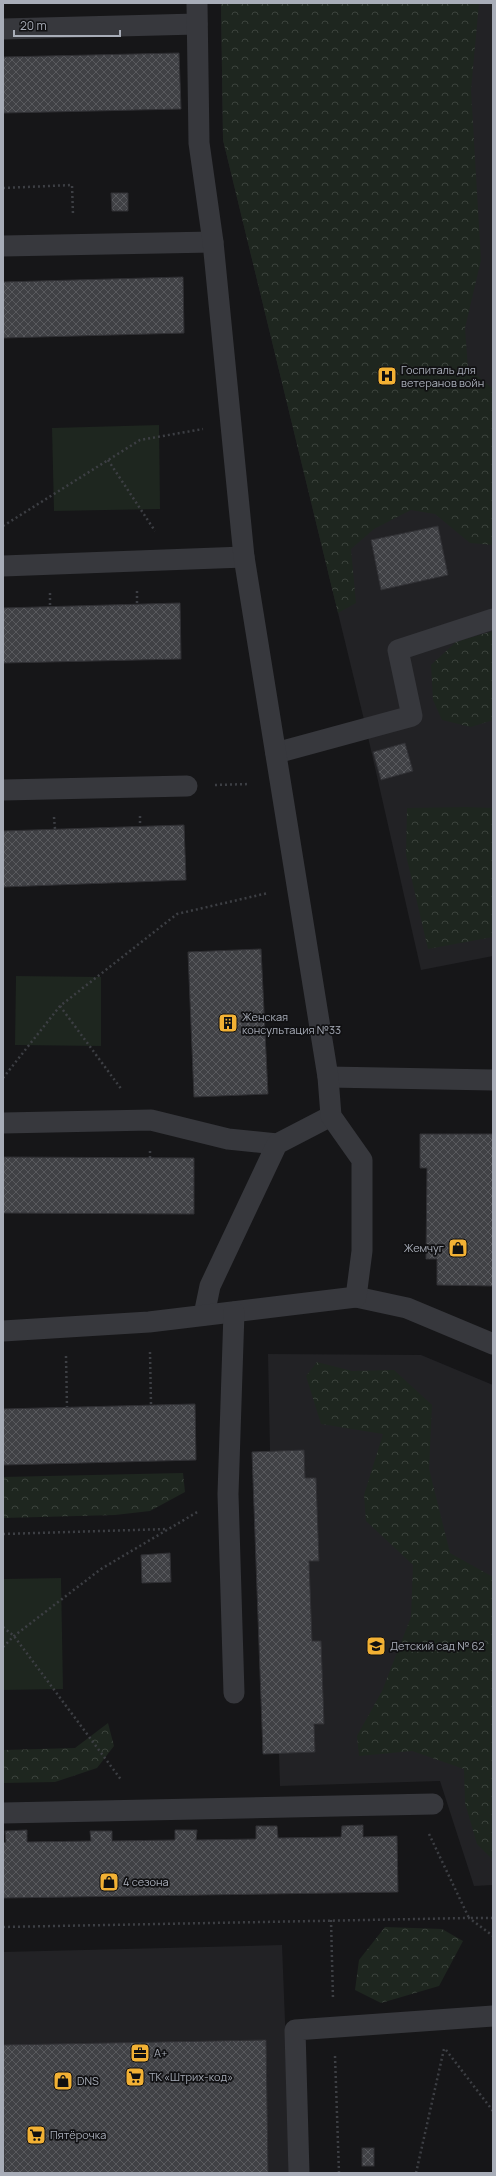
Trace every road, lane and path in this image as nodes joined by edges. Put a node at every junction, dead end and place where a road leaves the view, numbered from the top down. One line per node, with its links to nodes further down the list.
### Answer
1 (197, 3): 2 (lane)
2 (197, 24): 3 (lane); 5 (lane)
3 (3, 29)
4 (3, 188): 6 (path)
5 (212, 242): 6 (lane); 8 (lane)
6 (73, 245): 7 (lane)
7 (3, 246)
8 (231, 424): 9 (path); 11 (lane)
9 (108, 460): 10 (path); 12 (path)
10 (3, 526)
11 (244, 557): 12 (lane); 15 (lane)
12 (174, 559): 13 (lane)
13 (3, 566)
14 (493, 619): 15 (lane)
15 (276, 753): 19 (lane)
16 (254, 784): 17 (path)
17 (187, 786): 18 (lane)
18 (3, 790)
19 (297, 886): 20 (path); 21 (lane)
20 (60, 1006): 22 (path); 25 (path)
21 (328, 1077): 23 (lane); 24 (lane)
22 (3, 1078)
23 (493, 1080)
24 (330, 1116): 27 (lane); 28 (lane)
25 (143, 1120): 26 (lane); 27 (lane)
26 (3, 1123)
27 (277, 1144): 30 (lane)
28 (356, 1297): 29 (lane); 34 (lane)
29 (234, 1312): 30 (lane); 37 (lane)
30 (204, 1315): 31 (lane)
31 (149, 1322): 32 (lane); 35 (path)
32 (65, 1327): 33 (lane); 36 (path)
33 (3, 1331)
34 (493, 1344)
35 (151, 1405)
36 (67, 1407)
37 (228, 1494): 38 (path); 43 (lane)
38 (169, 1529): 39 (path); 41 (path)
39 (3, 1534)
40 (3, 1627): 41 (path)
41 (14, 1636): 42 (path); 45 (path)
42 (3, 1647)
43 (234, 1693)
44 (424, 1804): 45 (lane); 47 (path)
45 (144, 1810): 46 (lane)
46 (3, 1813)
47 (469, 1918): 48 (path); 49 (path); 50 (path)
48 (493, 1918)
49 (3, 1927)
50 (493, 1936)
51 (493, 2016): 52 (lane)
52 (441, 2021): 53 (path); 55 (lane)
53 (445, 2048): 54 (path); 56 (path)
54 (493, 2111)
55 (299, 2173)
56 (416, 2173)

